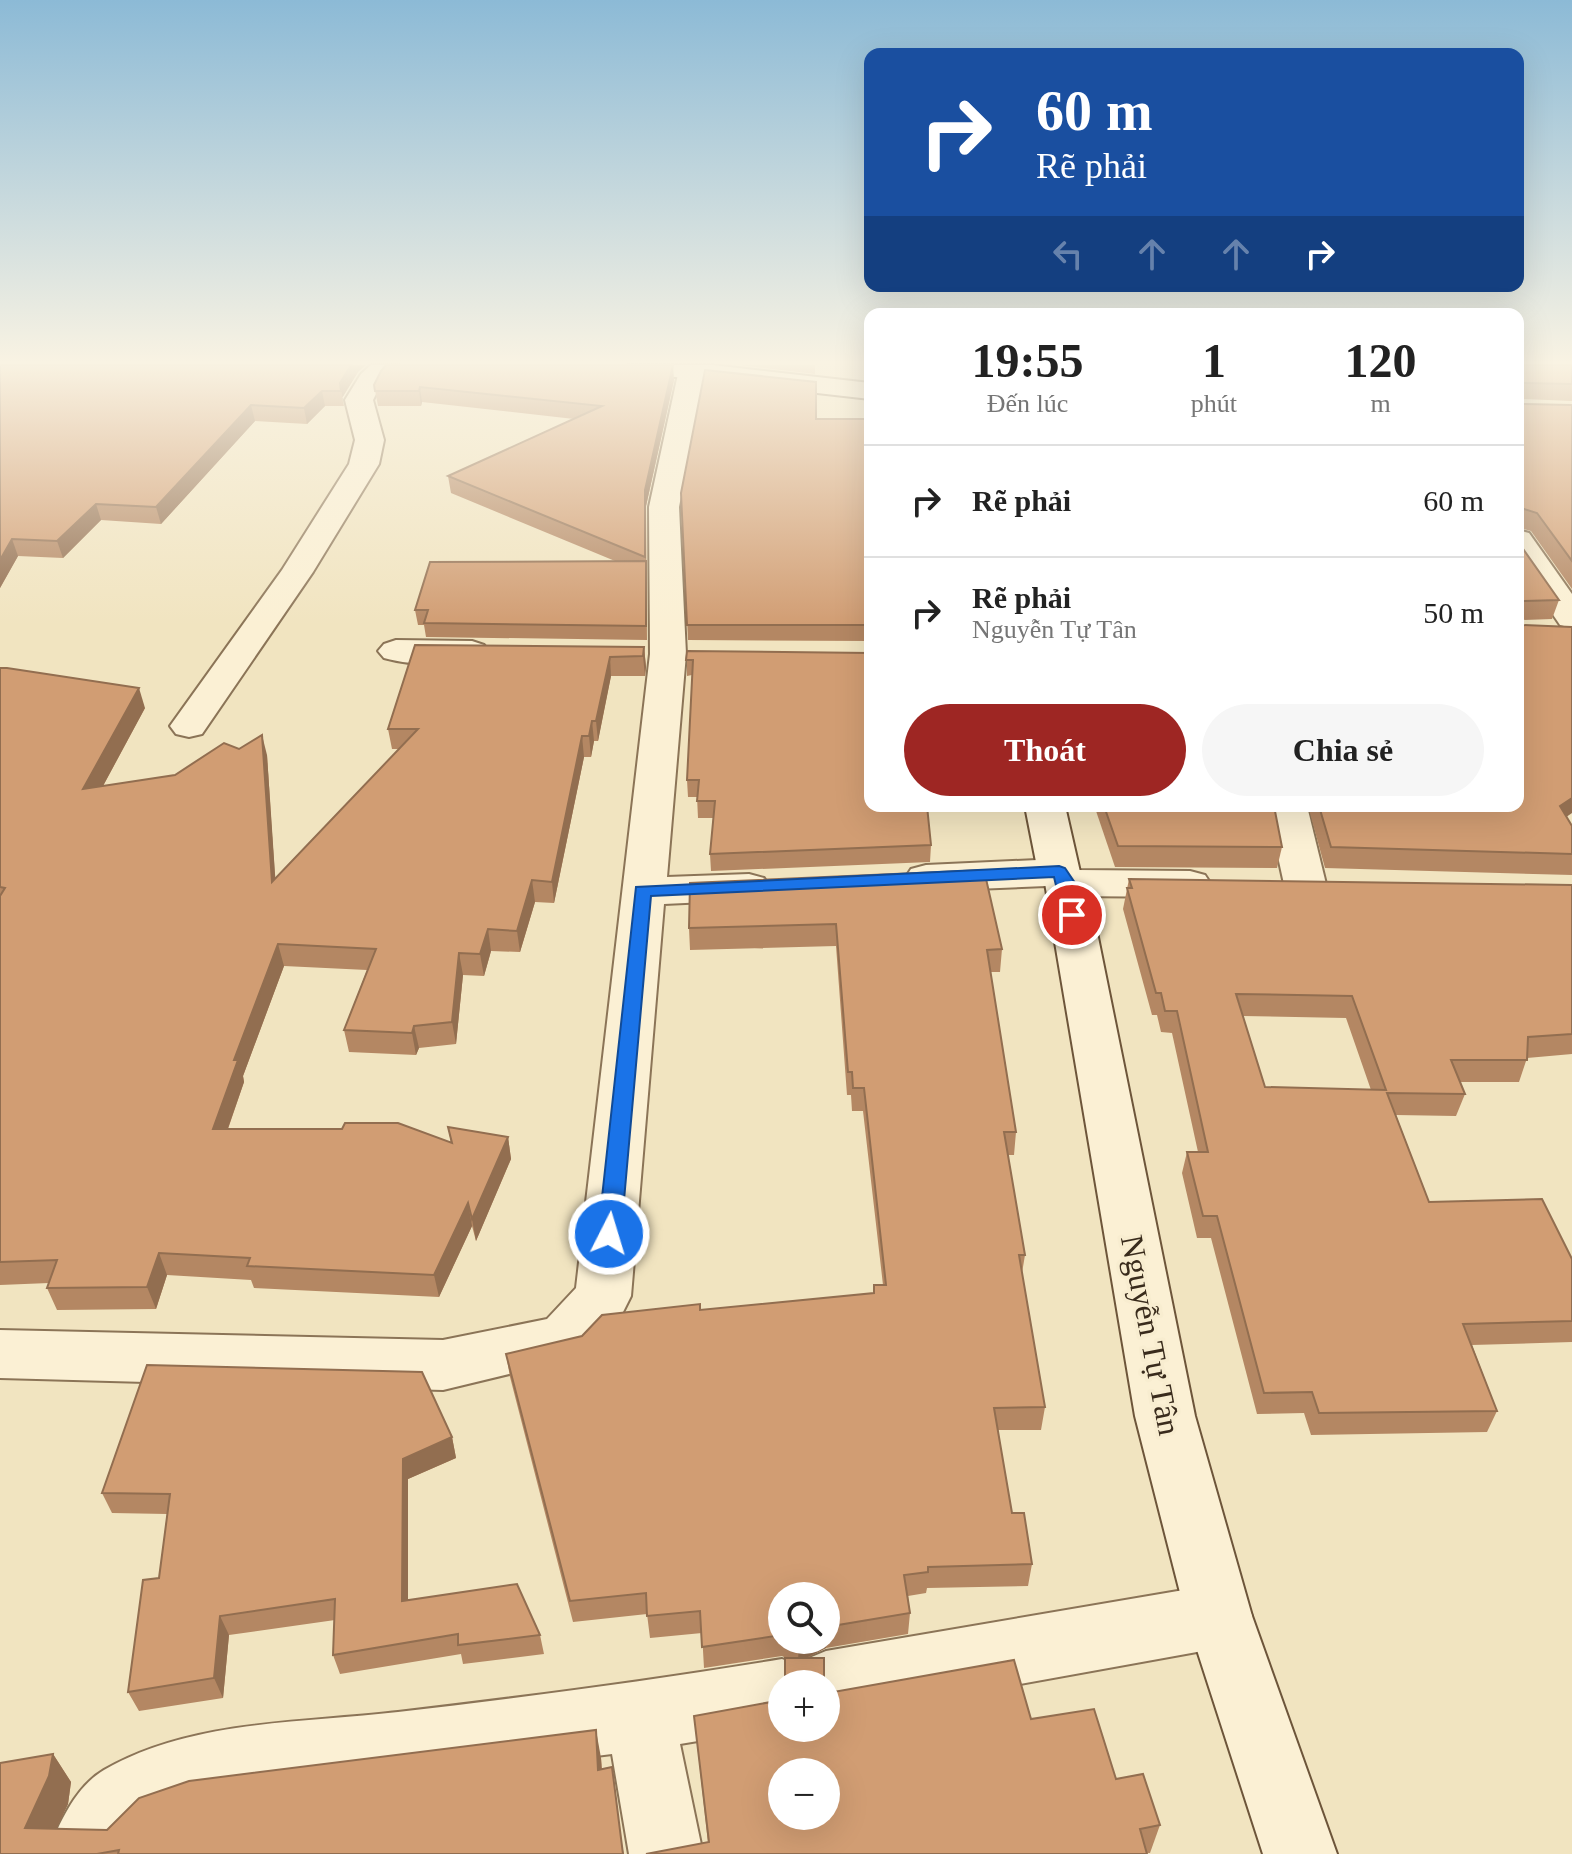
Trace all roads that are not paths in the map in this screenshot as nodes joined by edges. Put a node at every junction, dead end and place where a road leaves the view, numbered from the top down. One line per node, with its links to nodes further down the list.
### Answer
1 (369, 452): 7 (street)
2 (675, 452): 15 (street)
3 (1524, 552): 4 (street)
4 (1563, 628)
5 (396, 651): 6 (street)
6 (508, 652)
7 (189, 726)
8 (1046, 812): 10 (street, Nguyễn Tự Tân)
9 (1288, 812): 13 (street)
10 (1063, 878): 11 (street); 12 (street); 17 (street, Nguyễn Tự Tân)
11 (890, 880)
12 (1225, 884)
13 (1305, 884)
14 (782, 885): 15 (street)
15 (642, 891): 16 (street)
16 (0, 1354)
17 (1219, 1616): 18 (street); 23 (street, Nguyễn Tự Tân)
18 (840, 1683)
19 (768, 1695): 20 (street)
20 (640, 1718): 21 (street); 22 (street)
21 (84, 1854)
22 (666, 1854)
23 (1300, 1854)

